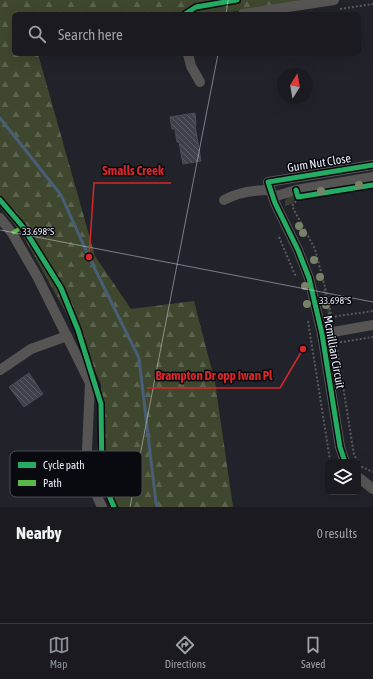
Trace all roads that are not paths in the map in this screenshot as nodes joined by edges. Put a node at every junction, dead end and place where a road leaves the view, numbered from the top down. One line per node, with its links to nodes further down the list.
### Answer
1 (334, 0): 2 (street)
2 (256, 12)
3 (188, 56): 4 (street)
4 (200, 82)
5 (373, 165): 7 (street, Gum Nut Close)
6 (373, 177): 7 (street, Gum Nut Close)
7 (270, 190): 8 (street, Gum Nut Close); 11 (street, Mcmillian Circuit)
8 (224, 200)
9 (0, 218): 12 (street)
10 (373, 325): 11 (street)
11 (322, 334): 15 (street, Mcmillian Circuit)
12 (67, 336): 13 (street); 14 (street)
13 (0, 370)
14 (87, 451)
15 (344, 459)
16 (361, 479): 17 (street)
17 (373, 489)
18 (97, 497): 19 (street)
19 (102, 507)

